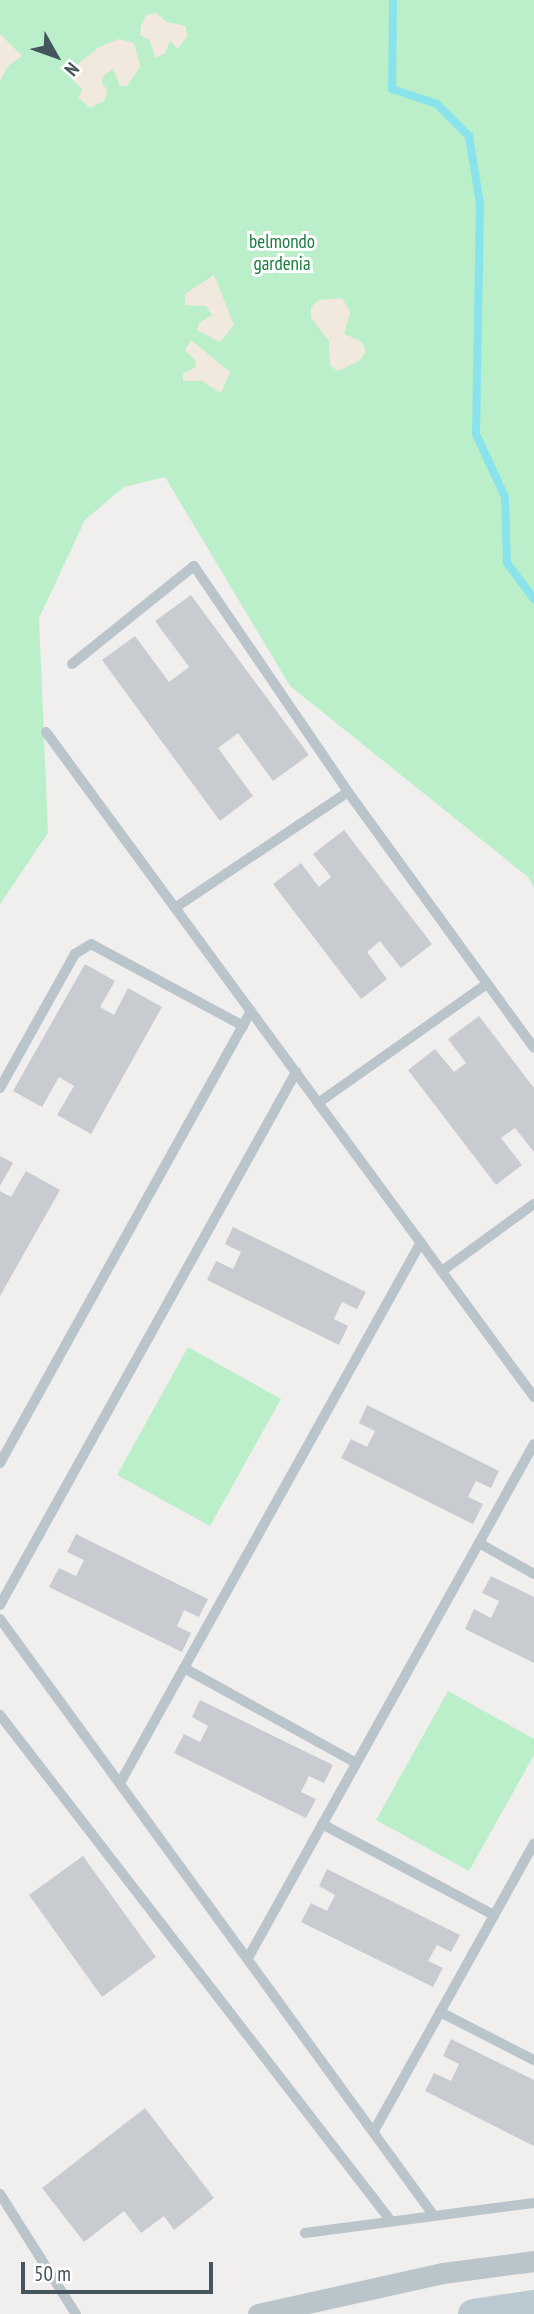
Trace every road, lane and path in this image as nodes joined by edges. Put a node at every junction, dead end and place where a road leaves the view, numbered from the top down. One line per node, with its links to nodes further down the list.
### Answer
1 (72, 664): 3 (lane)
2 (46, 732): 4 (lane)
3 (348, 792): 4 (lane); 5 (lane)
4 (176, 907): 6 (lane)
5 (487, 984): 8 (lane); 11 (lane)
6 (251, 1011): 7 (lane); 9 (lane)
7 (243, 1026): 10 (lane); 17 (lane)
8 (534, 1048)
9 (296, 1072): 11 (lane); 20 (lane)
10 (0, 1088)
11 (318, 1103): 13 (lane)
12 (534, 1203): 14 (lane)
13 (421, 1242): 14 (lane); 22 (lane)
14 (442, 1271): 15 (lane)
15 (534, 1397)
16 (534, 1444): 18 (lane)
17 (0, 1463)
18 (479, 1543): 19 (lane); 24 (lane)
19 (534, 1574)
20 (0, 1605)
21 (0, 1619): 25 (lane)
22 (184, 1668): 24 (lane); 25 (lane)
23 (0, 1715): 36 (lane)
24 (356, 1763): 26 (lane)
25 (120, 1783): 29 (lane)
26 (322, 1824): 28 (lane); 29 (lane)
27 (534, 1843): 28 (lane)
28 (494, 1915): 30 (lane)
29 (248, 1958): 32 (lane)
30 (440, 2012): 31 (lane); 32 (lane)
31 (534, 2060)
32 (374, 2131): 35 (lane)
33 (0, 2194): 40 (lane)
34 (534, 2203): 35 (lane)
35 (434, 2216): 36 (lane)
36 (391, 2221): 37 (lane)
37 (305, 2233)
38 (534, 2261): 41 (street)
39 (534, 2305): 42 (street)
40 (76, 2314)
41 (258, 2314)
42 (473, 2314)

